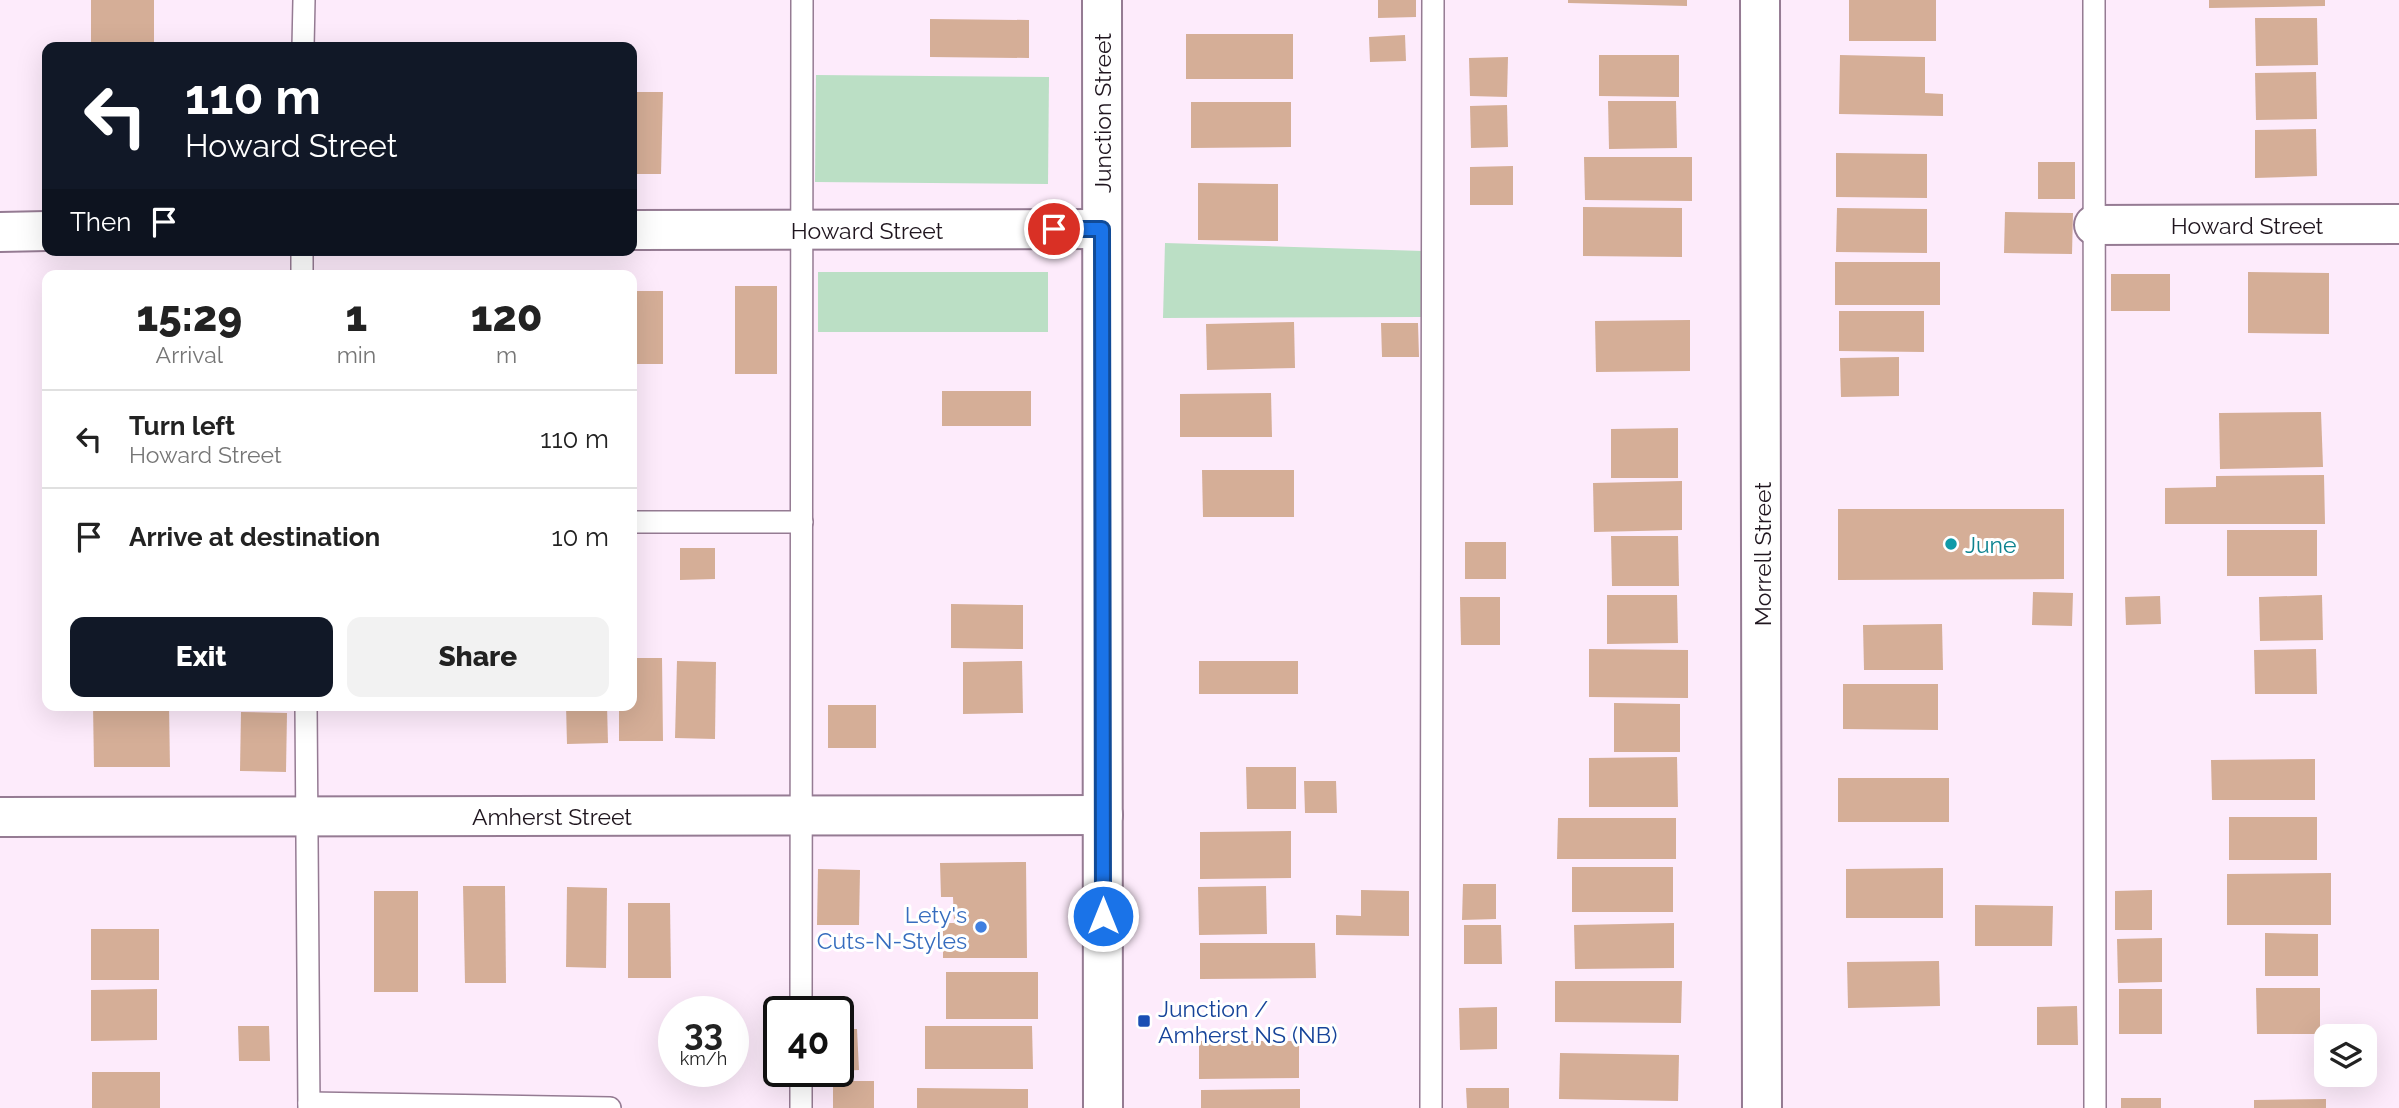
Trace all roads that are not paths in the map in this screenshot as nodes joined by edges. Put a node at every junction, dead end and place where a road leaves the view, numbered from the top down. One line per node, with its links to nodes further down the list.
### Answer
1 (304, 0): 7 (lane)
2 (802, 0): 12 (lane)
3 (1102, 0): 10 (street, Junction Street)
4 (1433, 0): 28 (lane)
5 (1760, 0): 29 (street, Morrell Street)
6 (2094, 0): 9 (lane)
7 (303, 42)
8 (2399, 224): 9 (street, Howard Street)
9 (2094, 225): 30 (lane)
10 (1102, 229): 12 (street, Howard Street); 18 (street, Junction Street)
11 (637, 230): 12 (street, Howard Street)
12 (803, 230): 16 (lane)
13 (42, 231): 14 (street)
14 (0, 232)
15 (637, 522): 16 (lane)
16 (802, 522): 19 (lane)
17 (306, 711): 21 (lane)
18 (1103, 815): 19 (street, Amherst Street); 27 (street, Junction Street)
19 (800, 816): 21 (street, Amherst Street); 22 (lane)
20 (0, 817): 21 (street, Amherst Street)
21 (306, 817): 24 (lane)
22 (801, 996)
23 (801, 1087): 26 (lane)
24 (309, 1105): 25 (lane)
25 (610, 1108)
26 (801, 1108)
27 (1103, 1108)
28 (1431, 1108)
29 (1762, 1108)
30 (2095, 1108)

